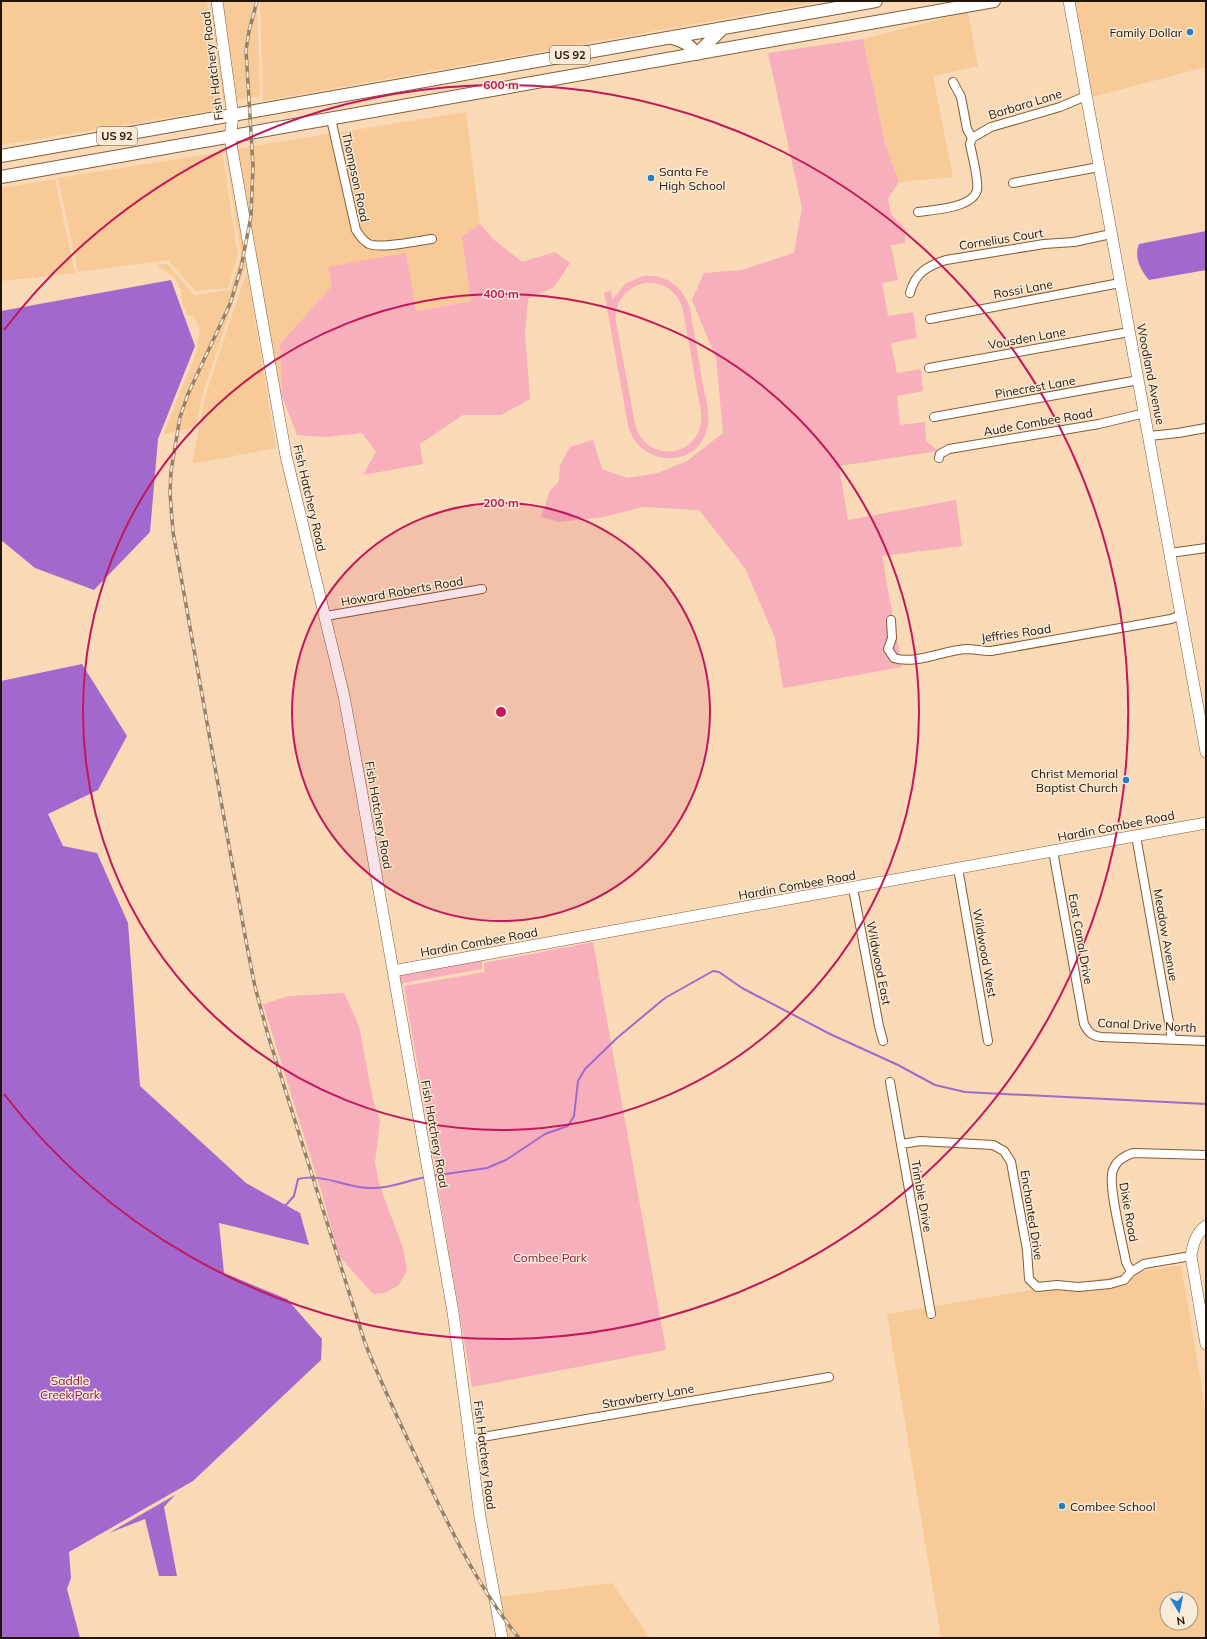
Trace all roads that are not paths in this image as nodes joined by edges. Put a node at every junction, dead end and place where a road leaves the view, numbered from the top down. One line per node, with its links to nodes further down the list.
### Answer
1 (217, 1): 11 (street, Fish Hatchery Road)
2 (876, 1): 5 (main road, US 92)
3 (994, 1): 7 (main road, US 92)
4 (1069, 1): 10 (street, Woodland Avenue)
5 (723, 28): 6 (main road, US 92); 7 (main road); 8 (main road)
6 (670, 38): 8 (main road); 11 (main road, US 92)
7 (757, 43): 8 (main road, US 92)
8 (697, 54): 12 (main road, US 92)
9 (953, 82): 14 (street)
10 (1086, 96): 14 (street, Barbara Lane); 18 (street, Woodland Avenue)
11 (233, 116): 13 (street, Fish Hatchery Road); 15 (main road, US 92)
12 (331, 119): 13 (main road, US 92); 23 (street, Thompson Road)
13 (230, 138): 17 (main road, US 92); 39 (street, Fish Hatchery Road)
14 (972, 138): 21 (street)
15 (57, 147): 16 (main road, US 92); 17 (main road)
16 (1, 156)
17 (61, 167): 19 (main road, US 92)
18 (1099, 167): 20 (street); 22 (street, Woodland Avenue)
19 (1, 177)
20 (1013, 183)
21 (918, 212)
22 (1111, 234): 24 (street, Woodland Avenue); 25 (street, Cornelius Court)
23 (432, 239)
24 (1120, 284): 26 (street, Rossi Lane); 27 (street, Woodland Avenue)
25 (910, 293)
26 (930, 319)
27 (1129, 332): 28 (street, Vousden Lane); 29 (street, Woodland Avenue)
28 (929, 368)
29 (1139, 380): 30 (street, Woodland Avenue); 31 (street, Pinecrest Lane)
30 (1145, 413): 33 (street, Woodland Avenue); 34 (street, Aude Combee Road)
31 (934, 417)
32 (1206, 428): 33 (street)
33 (1149, 436): 36 (street, Woodland Avenue)
34 (939, 458)
35 (1206, 548): 36 (street)
36 (1170, 553): 38 (street, Woodland Avenue)
37 (482, 589): 39 (street, Howard Roberts Road)
38 (1181, 615): 40 (street, Jeffries Road); 41 (street, Woodland Avenue)
39 (326, 616): 47 (street, Fish Hatchery Road)
40 (891, 620)
41 (1206, 752)
42 (1206, 823): 43 (street, Hardin Combee Road)
43 (1136, 836): 44 (street, Hardin Combee Road); 49 (street, Meadow Avenue)
44 (1053, 852): 45 (street, Hardin Combee Road); 48 (street, East Canal Drive)
45 (958, 868): 46 (street, Hardin Combee Road); 51 (street, Wildwood West)
46 (853, 888): 47 (street, Hardin Combee Road); 50 (street, Wildwood East)
47 (393, 971): 62 (street, Fish Hatchery Road)
48 (1088, 1031): 49 (street, Canal Drive North)
49 (1172, 1039): 52 (street, Canal Drive North)
50 (883, 1041)
51 (988, 1041)
52 (1206, 1041)
53 (890, 1082): 54 (street, Trimble Drive)
54 (902, 1144): 58 (street, Enchanted Drive); 59 (street, Trimble Drive)
55 (1206, 1155): 58 (street, Dixie Road)
56 (1206, 1226): 57 (street)
57 (1191, 1256): 58 (street); 60 (street)
58 (1132, 1272)
59 (931, 1314)
60 (1206, 1344)
61 (829, 1377): 62 (street, Strawberry Lane)
62 (471, 1439): 63 (street, Fish Hatchery Road)
63 (502, 1638)

